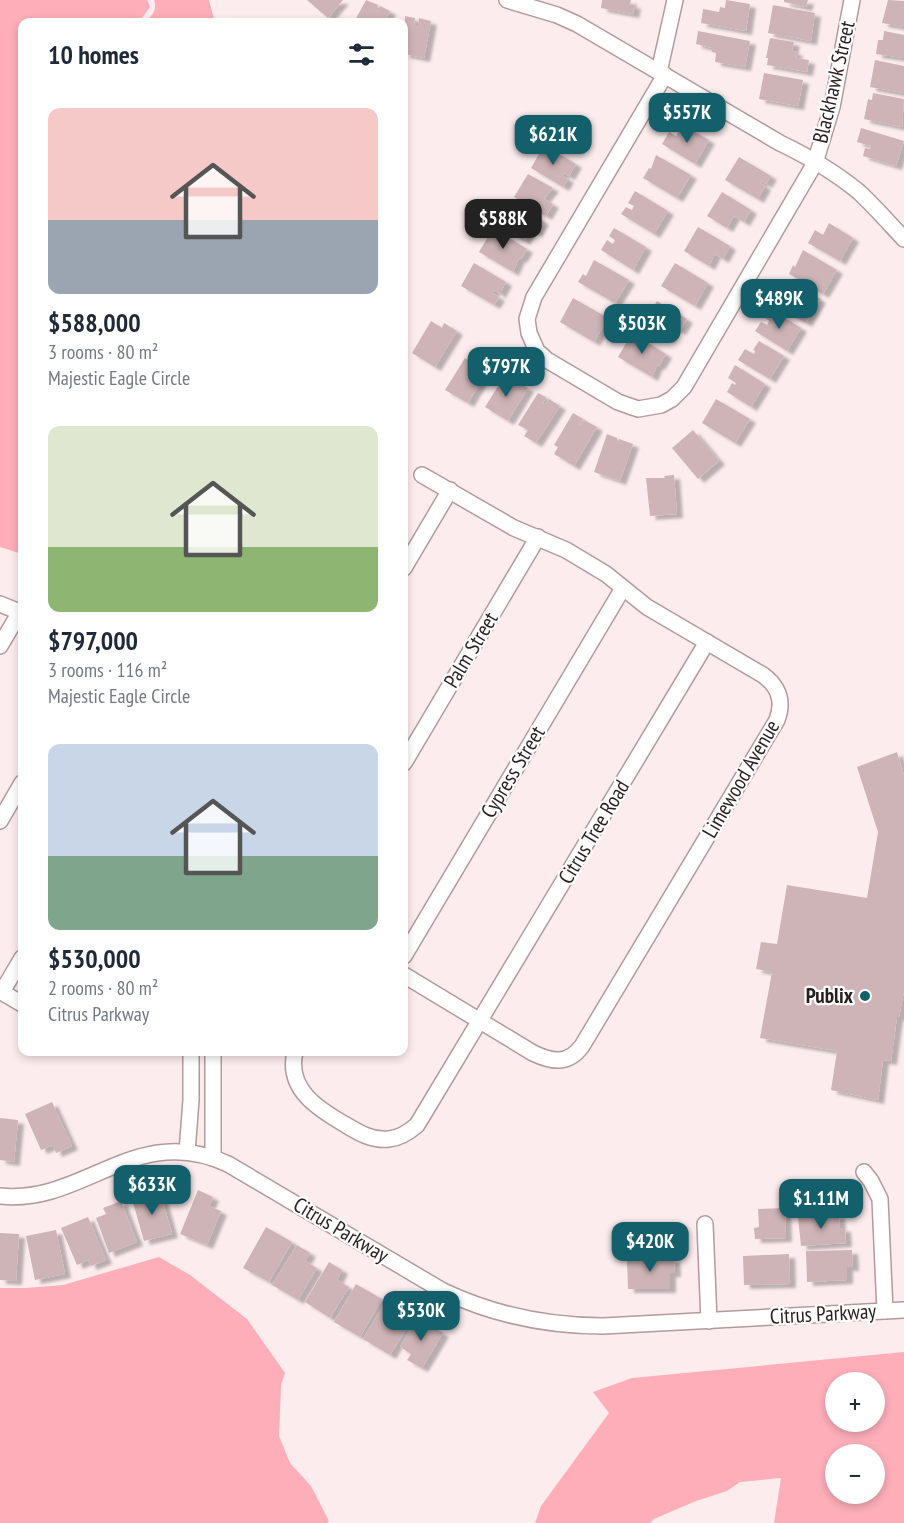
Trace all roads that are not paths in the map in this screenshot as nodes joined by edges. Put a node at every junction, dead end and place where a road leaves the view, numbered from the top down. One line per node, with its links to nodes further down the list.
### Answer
1 (507, 0): 4 (street)
2 (675, 0): 4 (street)
3 (852, 0): 5 (street, Blackhawk Street)
4 (662, 74): 5 (street); 5 (street, Blackhawk Street)
5 (815, 163): 6 (street)
6 (904, 239)
7 (422, 475): 8 (street, Limewood Avenue)
8 (450, 490): 9 (street, Limewood Avenue); 10 (street)
9 (538, 537): 11 (street, Limewood Avenue); 17 (street, Palm Street)
10 (408, 561)
11 (623, 588): 15 (street, Limewood Avenue); 20 (street, Cypress Street)
12 (0, 604): 13 (street)
13 (18, 612)
14 (18, 618): 16 (street)
15 (707, 642): 25 (street, Citrus Tree Road); 25 (street, Limewood Avenue)
16 (0, 646)
17 (408, 756)
18 (18, 790): 19 (street)
19 (0, 821)
20 (408, 949)
21 (18, 964): 23 (street)
22 (408, 977): 25 (street, Limewood Avenue)
23 (1, 991): 24 (street)
24 (18, 1002)
25 (480, 1021): 28 (street, Citrus Tree Road)
26 (191, 1056): 29 (street)
27 (213, 1056): 30 (street)
28 (295, 1056)
29 (187, 1152): 30 (street, Citrus Parkway); 32 (street, Citrus Parkway)
30 (213, 1157): 36 (street, Citrus Parkway)
31 (864, 1172): 35 (street)
32 (0, 1196)
33 (705, 1224): 36 (street)
34 (904, 1310): 35 (street, Citrus Parkway)
35 (885, 1311): 36 (street, Citrus Parkway)
36 (709, 1321)

